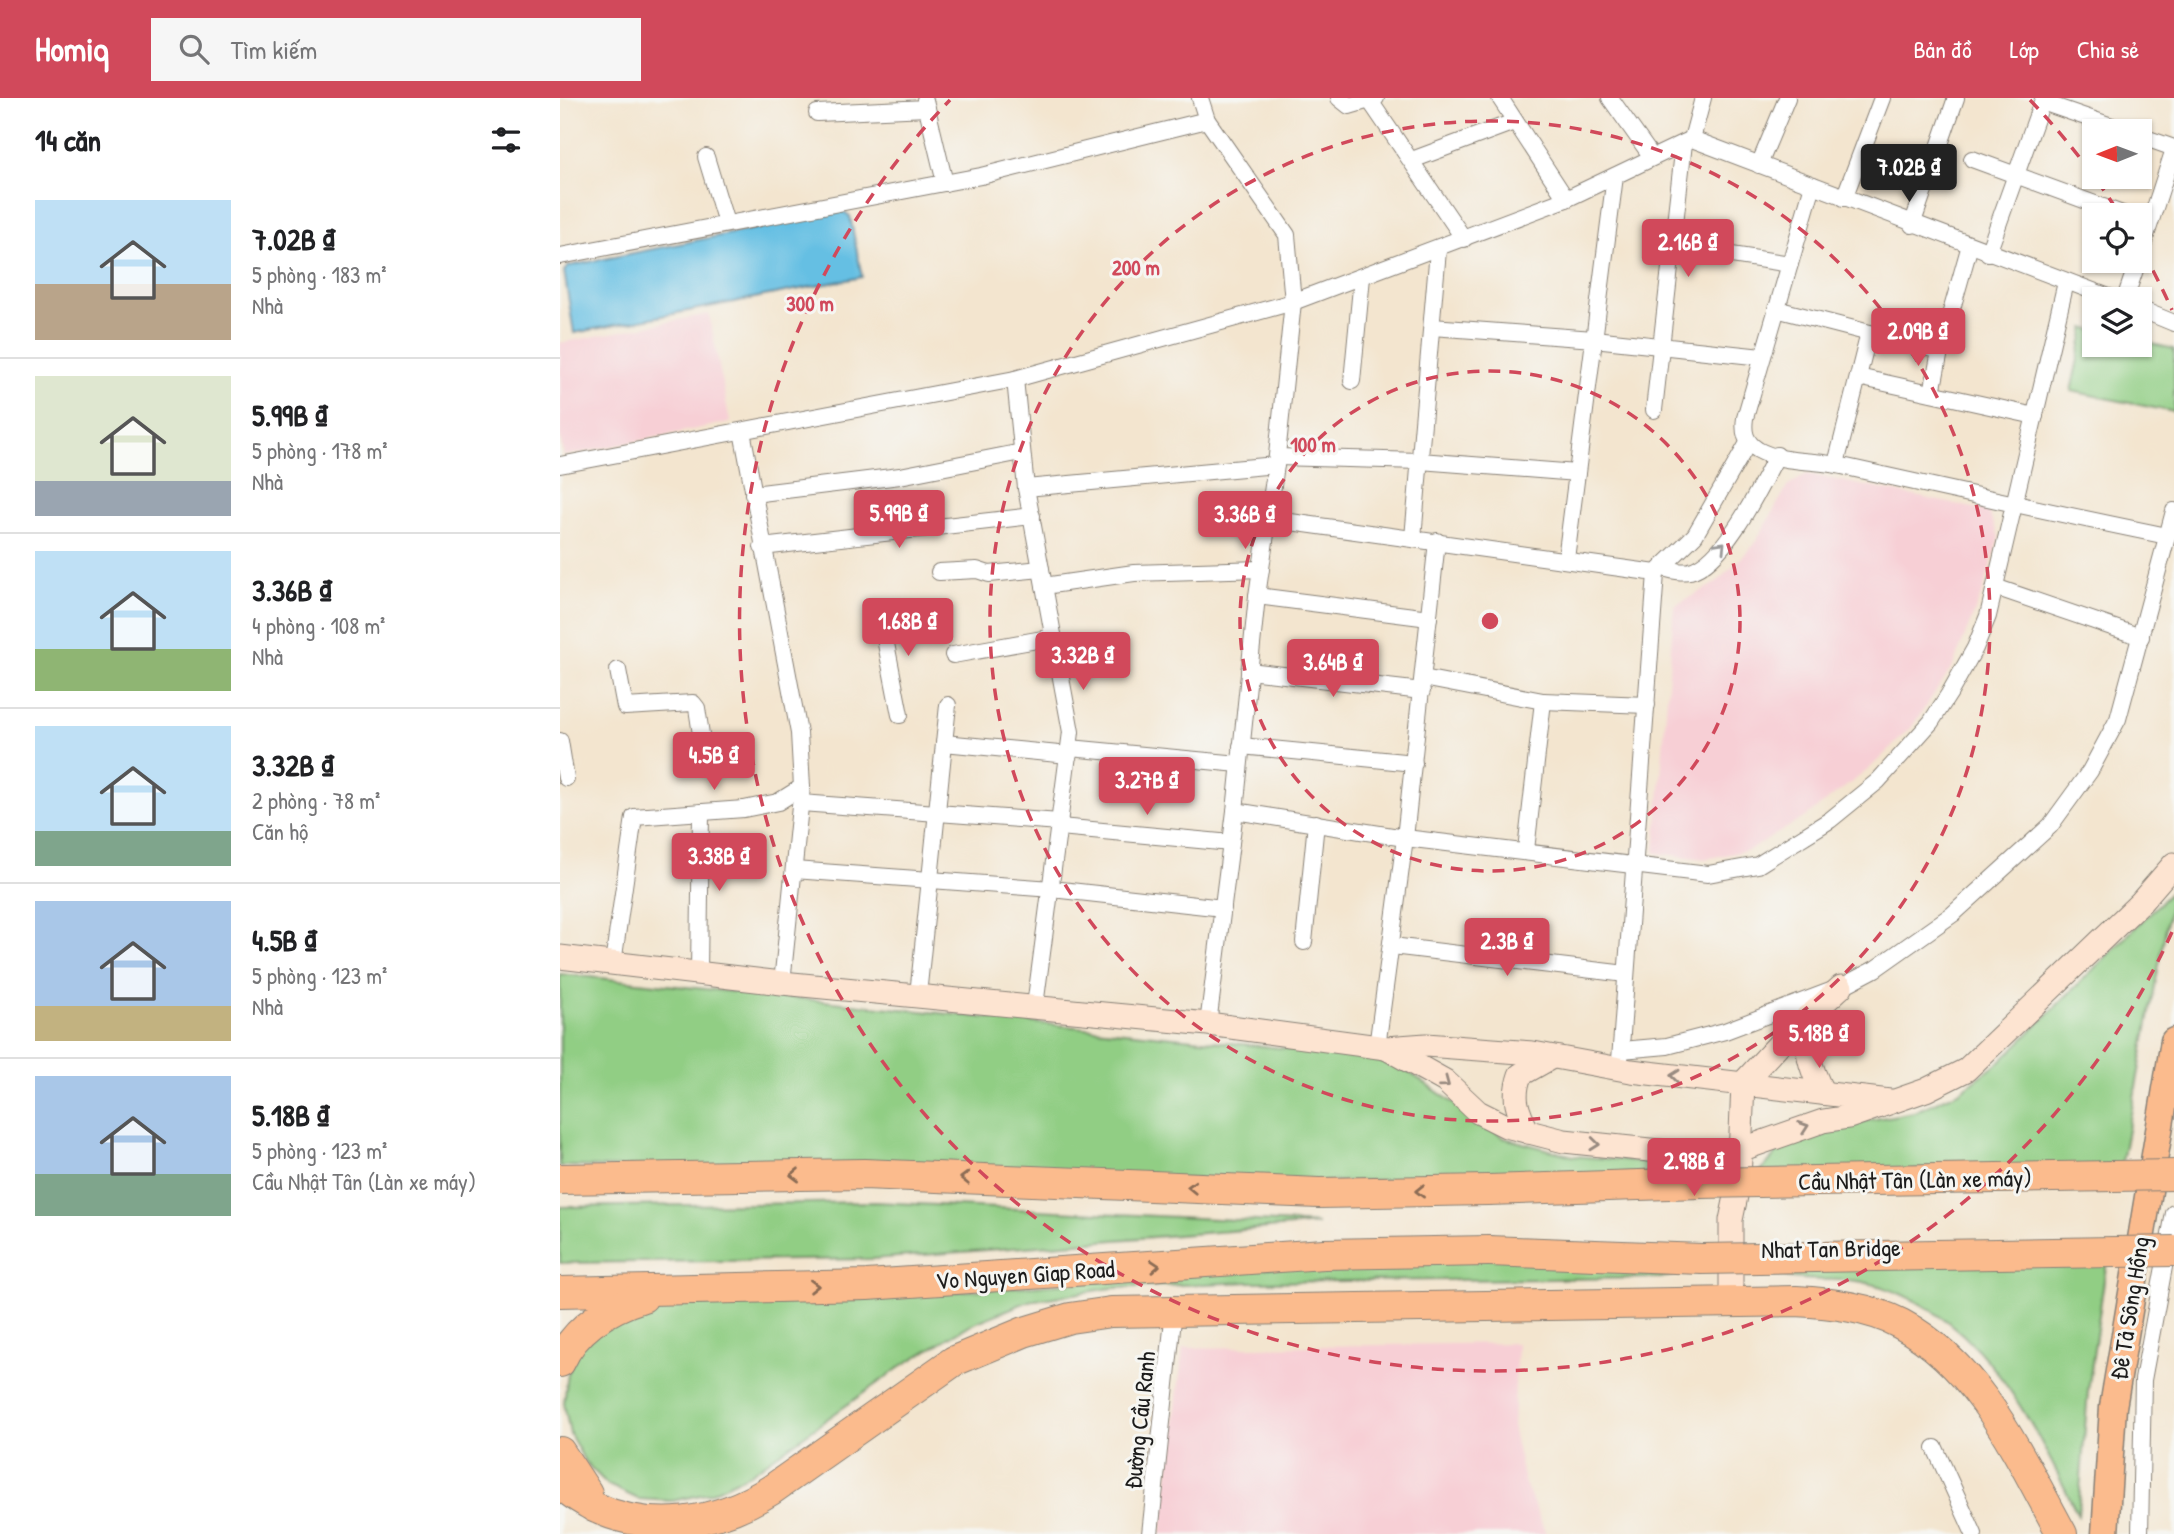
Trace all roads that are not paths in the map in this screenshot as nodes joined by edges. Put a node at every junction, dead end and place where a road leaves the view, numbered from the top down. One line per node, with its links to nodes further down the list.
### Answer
1 (1339, 98): 9 (street)
2 (1500, 98): 16 (street)
3 (1610, 98): 21 (street)
4 (1703, 98): 18 (street)
5 (1787, 98): 24 (street)
6 (1882, 98): 29 (street)
7 (1956, 98): 34 (street)
8 (1202, 99): 15 (street)
9 (1373, 99): 23 (street)
10 (2038, 100): 12 (street); 25 (street)
11 (926, 103): 13 (street); 27 (street)
12 (2063, 103): 14 (street)
13 (817, 113)
14 (2099, 119)
15 (1207, 120): 27 (street); 45 (street)
16 (1514, 122): 23 (street); 30 (street)
17 (2152, 140): 19 (street)
18 (1688, 141): 21 (street); 24 (street); 37 (street)
19 (2174, 148): 32 (street)
20 (706, 156): 33 (street)
21 (1652, 157): 26 (street)
22 (1972, 159): 25 (street)
23 (1412, 160): 35 (street)
24 (1759, 165): 28 (street)
25 (2016, 173): 31 (street); 39 (street)
26 (1615, 176): 30 (street); 51 (street)
27 (945, 183): 33 (street)
28 (1813, 186): 29 (street); 41 (street)
29 (1844, 198): 34 (street)
30 (1566, 199): 35 (street)
31 (2094, 203)
32 (2152, 205)
33 (726, 223): 40 (street)
34 (1912, 225): 36 (street)
35 (1464, 239): 38 (street)
36 (1970, 245): 39 (street); 53 (street)
37 (1673, 246): 41 (street); 52 (street)
38 (1438, 250): 42 (street); 49 (street)
39 (1988, 253): 43 (street)
40 (560, 256)
41 (1790, 264): 46 (street)
42 (1362, 278): 45 (street); 57 (street)
43 (2066, 282): 44 (street); 60 (street)
44 (2082, 288)
45 (1293, 302): 56 (street); 65 (street)
46 (1776, 309): 50 (street); 54 (street)
47 (2152, 314): 48 (street)
48 (2174, 323)
49 (1432, 327): 51 (street); 66 (street)
50 (1869, 333): 53 (street); 55 (street)
51 (1594, 339): 52 (street); 69 (street)
52 (1661, 346): 54 (street); 59 (street)
53 (1940, 351): 58 (street)
54 (1762, 358): 62 (street)
55 (1858, 377): 58 (street); 67 (street)
56 (1015, 379): 61 (street); 63 (street)
57 (1352, 381)
58 (1932, 393): 60 (street)
59 (1654, 411)
60 (2035, 415): 72 (street)
61 (742, 431): 68 (street); 71 (street)
62 (1748, 443): 64 (street); 83 (street)
63 (1022, 452): 70 (street); 71 (street)
64 (1777, 455): 67 (street); 83 (street, one-way to 64)
65 (1277, 461): 66 (street); 70 (street); 75 (street)
66 (1420, 461): 69 (street); 77 (street)
67 (1836, 464): 72 (street)
68 (560, 466)
69 (1577, 473): 80 (street)
70 (1026, 488): 74 (street)
71 (753, 495): 79 (street)
72 (2016, 505): 76 (street); 86 (street)
73 (2174, 510): 76 (street)
74 (1032, 516): 79 (street); 81 (street)
75 (1269, 519): 77 (street); 82 (street)
76 (2167, 536): 91 (street)
77 (1413, 538): 78 (street)
78 (1437, 541): 80 (street); 89 (street)
79 (762, 547): 108 (street)
80 (1566, 559): 83 (street)
81 (1041, 569): 84 (street); 85 (street)
82 (1261, 569): 85 (street); 87 (street)
83 (1659, 571): 98 (street)
84 (939, 572)
85 (1044, 586): 90 (street)
86 (1995, 587): 91 (street); 118 (street)
87 (1256, 596): 89 (street); 94 (street)
88 (879, 608): 99 (street)
89 (1429, 618): 95 (street)
90 (1054, 637): 92 (street); 104 (street)
91 (2141, 637): 130 (street)
92 (953, 654)
93 (618, 670): 101 (street)
94 (1249, 671): 95 (street); 103 (street)
95 (1422, 685): 96 (street); 105 (street)
96 (1543, 701): 98 (street); 116 (street)
97 (948, 705): 102 (street)
98 (1647, 705): 118 (street)
99 (900, 715)
100 (560, 741): 107 (street)
101 (702, 741)
102 (944, 743): 104 (street); 111 (street)
103 (1241, 746): 105 (street); 106 (street)
104 (1069, 751): 106 (street); 113 (street)
105 (1414, 763): 114 (street)
106 (1239, 764): 109 (street)
107 (566, 778)
108 (801, 795): 110 (street); 111 (street); 119 (street)
109 (1235, 811): 112 (street); 115 (street)
110 (701, 812): 126 (street); 127 (street)
111 (936, 814): 113 (street); 120 (street)
112 (1316, 824): 114 (street); 123 (street)
113 (1060, 825): 115 (street); 121 (street)
114 (1405, 838): 116 (street); 124 (street)
115 (1231, 843): 122 (street)
116 (1526, 850): 118 (street)
117 (2174, 864): 141 (street)
118 (1637, 868): 128 (street)
119 (794, 870): 120 (street); 129 (street)
120 (929, 880): 121 (street); 131 (street)
121 (1052, 889): 122 (street); 132 (street)
122 (1223, 908): 134 (street)
123 (1304, 942)
124 (1392, 946): 128 (street); 136 (street)
125 (560, 957): 126 (street)
126 (613, 963): 127 (street)
127 (699, 973): 129 (street)
128 (1626, 974): 138 (street)
129 (782, 983): 131 (street)
130 (1840, 987): 133 (street); 138 (street)
131 (918, 995): 132 (street)
132 (1035, 1006): 134 (street)
133 (1808, 1016): 139 (street); 140 (street)
134 (1208, 1024): 136 (street)
135 (2174, 1041): 160 (main road, Đê Tả Sông Hồng)
136 (1381, 1048): 137 (street); 142 (street, one-way to 142)
137 (1552, 1057): 138 (street); 142 (street)
138 (1620, 1059): 139 (street, one-way to 138)
139 (1743, 1083): 140 (street); 143 (street)
140 (1823, 1093): 141 (street)
141 (1890, 1101): 143 (street, one-way to 141)
142 (1528, 1132): 144 (street, one-way to 144)
143 (1740, 1150): 144 (street); 150 (street)
144 (1697, 1155): 150 (street)
145 (2174, 1175): 148 (highway, Cầu Nhật Tân (Làn xe máy), bridge)
146 (560, 1179): 148 (highway, one-way to 146)
147 (2174, 1183): 148 (highway, bridge)
148 (1488, 1190)
149 (2174, 1213): 159 (street)
150 (1731, 1220): 156 (street)
151 (2174, 1242): 152 (highway, Nhat Tan Bridge, bridge)
152 (1489, 1251): 153 (highway, bridge); 154 (highway, Vo Nguyen Giap Road, one-way to 152)
153 (2174, 1251)
154 (762, 1287): 155 (highway, Vo Nguyen Giap Road); 158 (highway)
155 (560, 1292)
156 (1731, 1300): 157 (highway); 167 (highway)
157 (1174, 1310): 164 (highway); 165 (street, Đường Cầu Ranh)
158 (560, 1362)
159 (2143, 1380): 160 (street); 169 (street)
160 (2113, 1407): 168 (main road, Đê Tả Sông Hồng)
161 (1935, 1448): 166 (street)
162 (560, 1452): 164 (highway)
163 (560, 1481): 164 (highway)
164 (602, 1513)
165 (1150, 1534)
166 (1974, 1534)
167 (2062, 1534)
168 (2105, 1534)
169 (2140, 1534)

